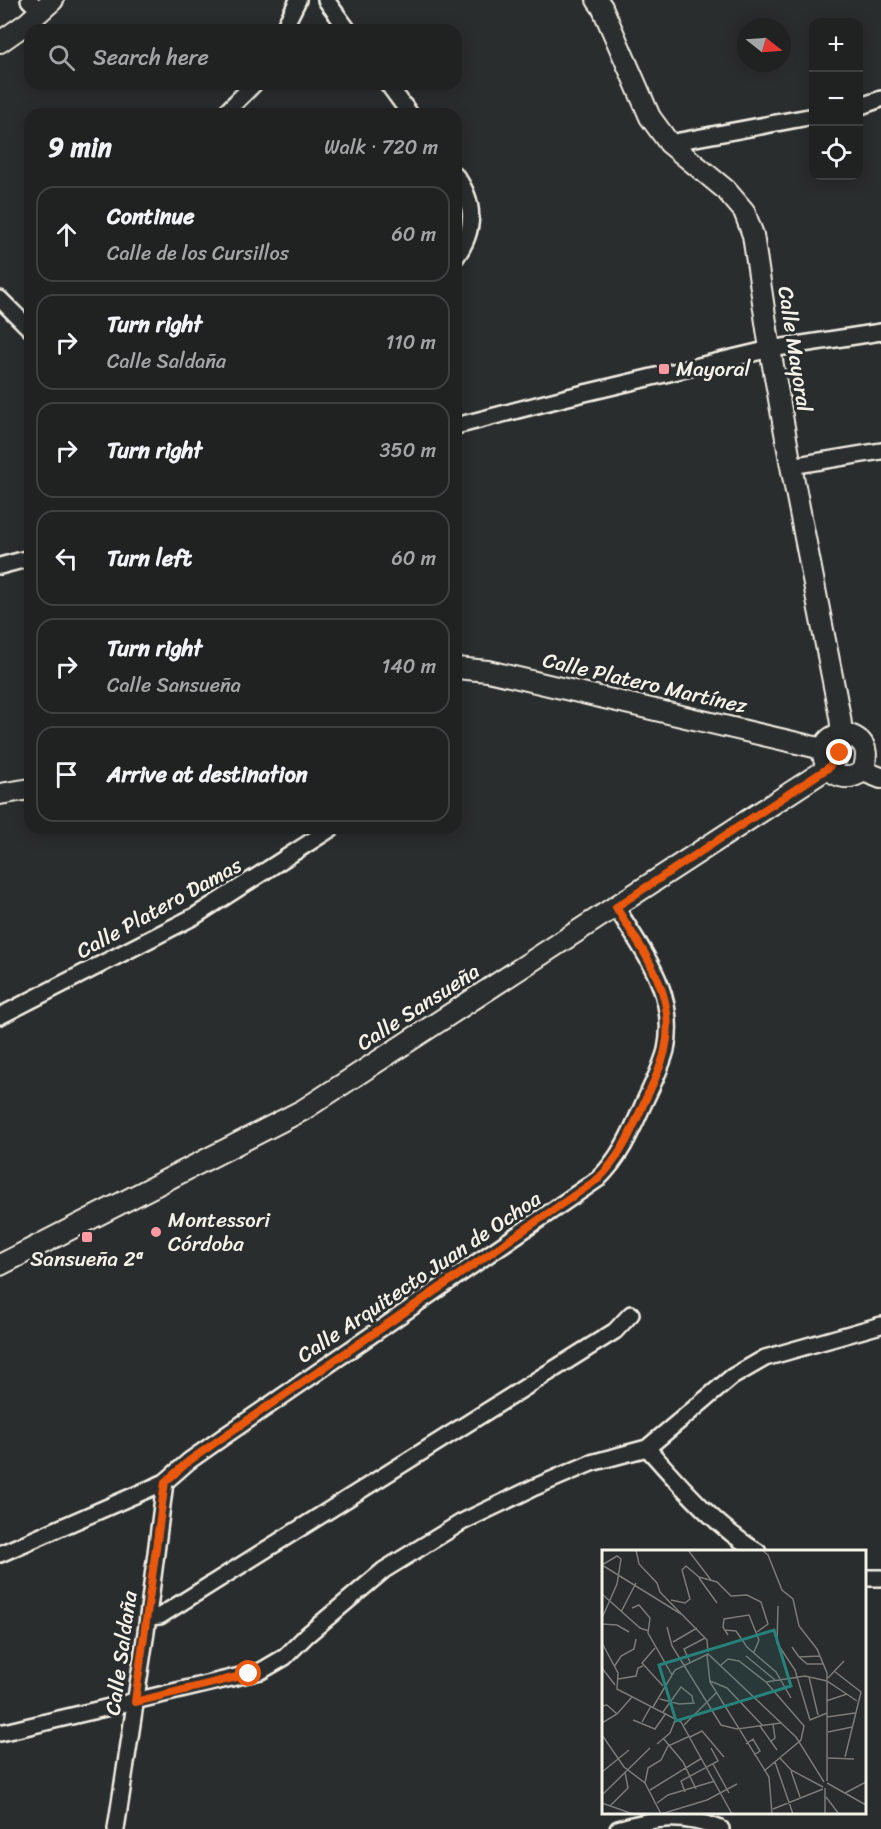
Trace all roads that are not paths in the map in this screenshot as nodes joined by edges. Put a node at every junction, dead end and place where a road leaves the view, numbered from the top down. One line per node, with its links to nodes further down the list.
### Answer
1 (298, 0): 5 (street)
2 (326, 0): 6 (street)
3 (597, 0): 15 (street, Calle Mayoral)
4 (40, 4): 7 (street)
5 (286, 24)
6 (344, 24)
7 (0, 42)
8 (248, 90): 12 (street)
9 (392, 90): 13 (street)
10 (881, 99): 11 (street)
11 (863, 105)
12 (230, 108)
13 (406, 108)
14 (809, 117): 15 (street)
15 (669, 143): 21 (street, Calle Mayoral)
16 (462, 185): 17 (street)
17 (462, 249)
18 (0, 299): 19 (street)
19 (24, 323)
20 (881, 332): 21 (street)
21 (770, 349): 22 (street); 24 (street, Calle Mayoral)
22 (462, 424)
23 (881, 451): 24 (street)
24 (791, 466): 28 (street, Calle Mayoral)
25 (24, 560): 26 (street)
26 (0, 566)
27 (462, 669): 29 (street, Calle Platero Martínez)
28 (843, 733): 29 (street, Calle Mayoral); 30 (street)
29 (830, 757): 30 (street, Calle Platero Martínez); 34 (street, Calle Sansueña)
30 (872, 774)
31 (24, 790): 32 (street)
32 (0, 794)
33 (324, 834): 35 (street, Calle Platero Damas)
34 (616, 907): 36 (street, Calle Sansueña); 40 (street, Calle Arquitecto Juan de Ochoa)
35 (0, 1016)
36 (0, 1265)
37 (631, 1314): 43 (street)
38 (881, 1325): 39 (street)
39 (647, 1448): 41 (street); 44 (street)
40 (165, 1482): 42 (street, Calle Arquitecto Juan de Ochoa); 43 (street, Calle Saldaña)
41 (756, 1550)
42 (0, 1554)
43 (148, 1617): 44 (street, Calle Saldaña)
44 (135, 1702): 45 (street); 46 (street, Calle Saldaña)
45 (0, 1733)
46 (116, 1829)
47 (618, 1829): 48 (street)
48 (721, 1829)

